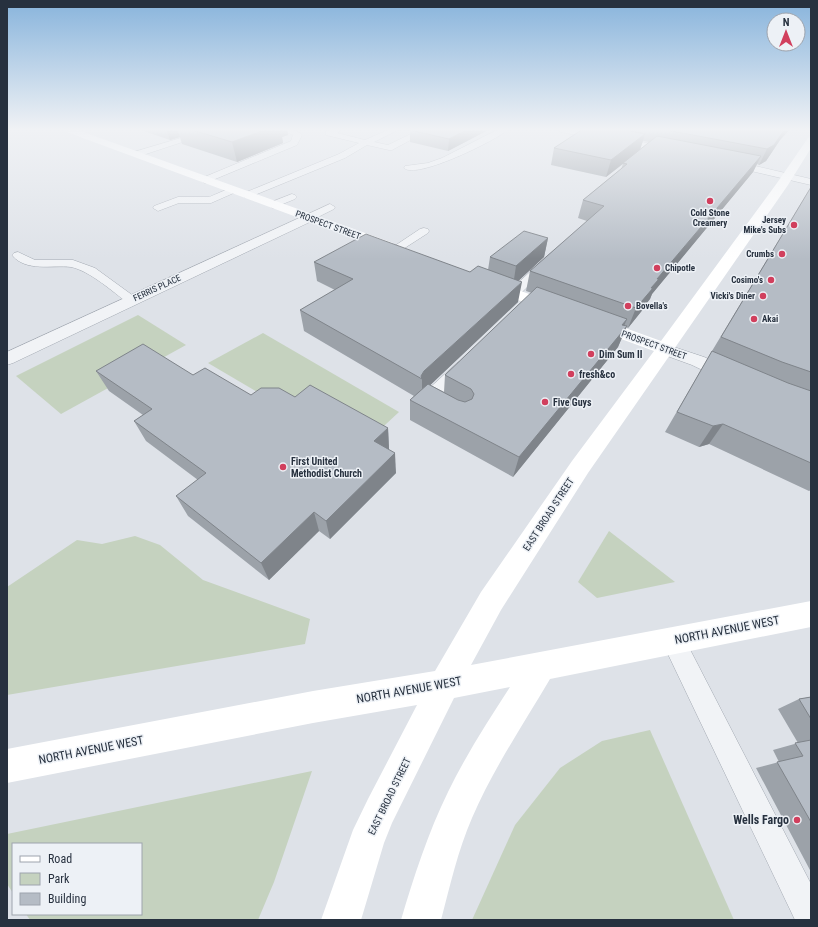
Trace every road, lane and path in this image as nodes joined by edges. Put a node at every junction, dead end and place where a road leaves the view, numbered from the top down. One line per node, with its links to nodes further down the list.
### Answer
1 (184, 172): 7 (street, PROSPECT STREET)
2 (224, 172): 7 (lane)
3 (302, 172): 10 (lane)
4 (771, 172): 6 (street)
5 (790, 172): 6 (street, EAST BROAD STREET)
6 (788, 176): 8 (street); 28 (street, EAST BROAD STREET)
7 (205, 180): 9 (street, PROSPECT STREET)
8 (811, 182)
9 (233, 190): 10 (street, PROSPECT STREET); 14 (lane)
10 (246, 195): 12 (street, PROSPECT STREET)
11 (292, 197): 12 (lane)
12 (273, 205): 15 (street, PROSPECT STREET)
13 (330, 207): 15 (lane)
14 (158, 208)
15 (308, 218): 17 (street, PROSPECT STREET); 23 (street, FERRIS PLACE)
16 (424, 231): 17 (lane)
17 (396, 249): 19 (street, PROSPECT STREET)
18 (18, 255): 23 (lane)
19 (410, 255)
20 (553, 257): 22 (lane)
21 (477, 280): 22 (street)
22 (514, 293): 24 (street)
23 (133, 300): 30 (street, FERRIS PLACE)
24 (530, 300): 25 (lane); 26 (street)
25 (519, 310)
26 (565, 312)
27 (586, 320): 28 (street, PROSPECT STREET)
28 (665, 349): 31 (street, PROSPECT STREET); 36 (street, EAST BROAD STREET)
29 (475, 354): 32 (lane)
30 (7, 359)
31 (745, 383)
32 (456, 411)
33 (811, 614): 34 (street, NORTH AVENUE WEST)
34 (673, 640): 35 (street, NORTH AVENUE WEST); 38 (lane)
35 (540, 666): 36 (street, NORTH AVENUE WEST); 40 (street)
36 (444, 685): 37 (street, NORTH AVENUE WEST); 39 (street, EAST BROAD STREET)
37 (7, 766)
38 (811, 918)
39 (341, 920)
40 (421, 920)

